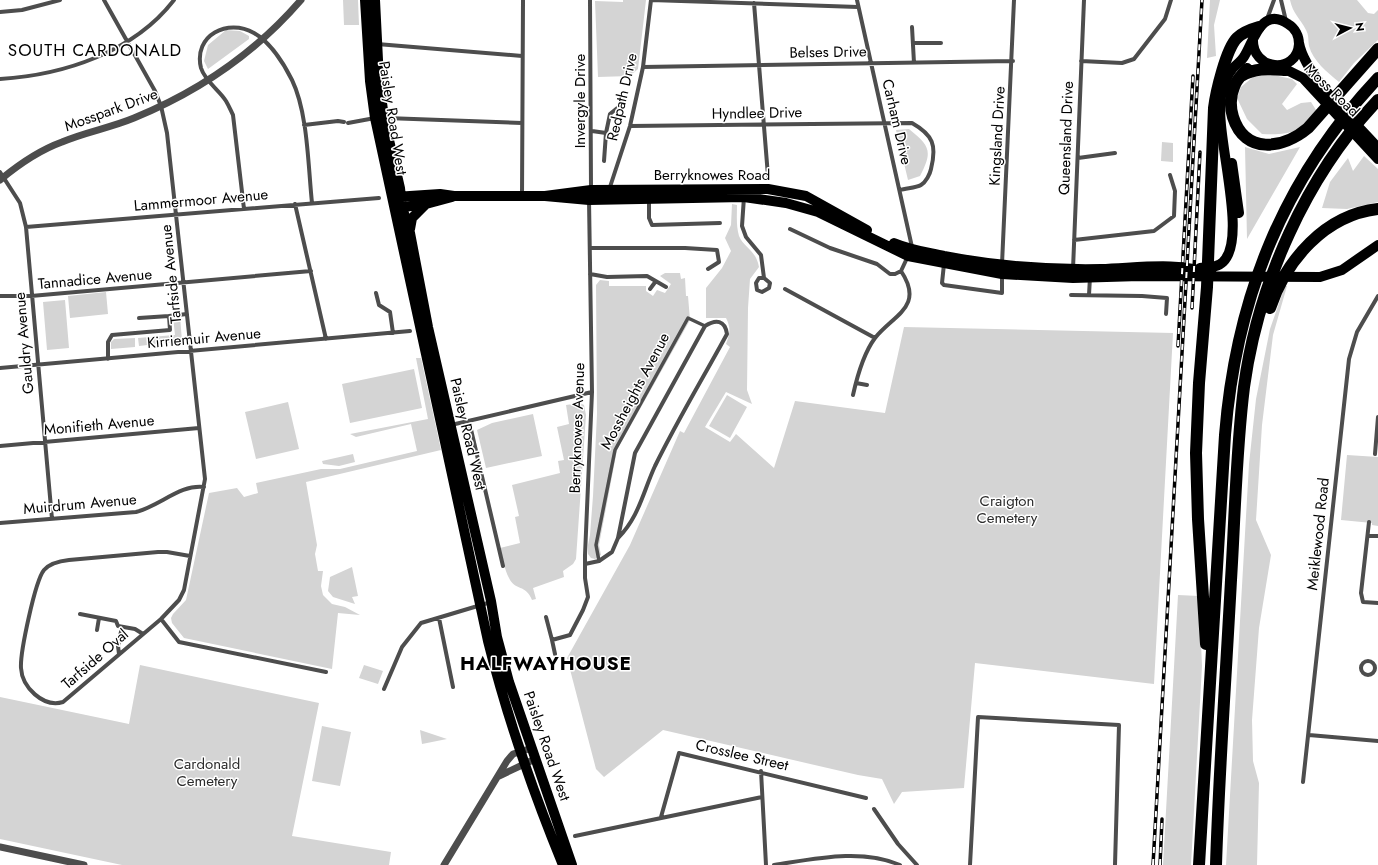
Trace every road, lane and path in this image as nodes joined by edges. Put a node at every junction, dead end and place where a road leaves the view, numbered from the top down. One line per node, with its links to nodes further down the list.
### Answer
1 (60, 0): 20 (street)
2 (104, 0): 27 (street, Tarfside Avenue)
3 (174, 0): 27 (street)
4 (300, 0): 25 (street, Mosspark Drive)
5 (365, 0): 30 (main road, Paisley Road West)
6 (375, 0): 30 (main road, Paisley Road West)
7 (523, 0): 32 (street)
8 (651, 0): 16 (street); 38 (street, Redpath Drive)
9 (856, 0): 19 (street, Carham Drive)
10 (1014, 0): 33 (street, Kingsland Drive)
11 (1084, 0): 34 (street, Queensland Drive)
12 (1171, 0): 34 (street)
13 (1274, 0): 22 (street)
14 (1281, 0): 21 (street)
15 (591, 1): 54 (street, Invergyle Drive)
16 (735, 1): 18 (street)
17 (785, 2): 18 (street); 19 (street)
18 (754, 4): 37 (street)
19 (858, 7): 35 (street, Carham Drive)
20 (0, 12)
21 (1288, 23): 22 (main road); 26 (main road)
22 (1262, 25): 24 (main road); 166 (highway)
23 (912, 26): 28 (street)
24 (1253, 38): 39 (main road); 82 (main road)
25 (262, 39): 43 (street, Mosspark Drive); 43 (street); 52 (street)
26 (1298, 39): 39 (main road); 44 (main road, Moss Road)
27 (127, 41): 42 (street); 47 (street, Tarfside Avenue)
28 (913, 43): 29 (street); 36 (street)
29 (941, 43)
30 (372, 44): 32 (street); 48 (main road, Paisley Road West)
31 (1378, 49): 40 (highway)
32 (522, 56): 49 (street)
33 (1012, 61): 36 (street, Belses Drive); 92 (street, Kingsland Drive)
34 (1081, 61): 58 (street, Queensland Drive)
35 (871, 63): 36 (street, Belses Drive); 37 (street, Belses Drive); 50 (street, Carham Drive)
36 (914, 63)
37 (758, 65): 38 (street, Belses Drive); 51 (street)
38 (643, 66): 53 (street, Redpath Drive)
39 (1278, 66): 40 (main road); 40 (highway); 44 (main road, Moss Road)
40 (1244, 73): 82 (main road)
41 (1378, 78): 166 (highway)
42 (0, 79)
43 (208, 80): 47 (street, Mosspark Drive); 77 (street)
44 (1320, 89): 56 (main road, Moss Road)
45 (1378, 100): 128 (highway)
46 (621, 105): 55 (street)
47 (161, 106): 62 (street, Mosspark Drive); 79 (street, Tarfside Avenue)
48 (379, 118): 49 (street); 52 (street); 68 (main road, Paisley Road West)
49 (522, 123): 70 (street)
50 (884, 123): 51 (street, Hyndlee Drive); 64 (street, Carham Drive); 64 (street, Hyndlee Drive)
51 (763, 124): 53 (street, Hyndlee Drive); 63 (street)
52 (304, 125): 73 (street)
53 (630, 126): 66 (street, Redpath Drive)
54 (592, 131): 55 (street); 67 (street, Invergyle Drive)
55 (606, 133): 60 (street)
56 (1374, 146): 59 (main road, Moss Road)
57 (1115, 153): 58 (street)
58 (1078, 158): 85 (street, Queensland Drive)
59 (1378, 159)
60 (604, 161)
61 (1170, 175): 85 (street)
62 (1, 176): 81 (street, Gauldry Avenue)
63 (768, 176)
64 (900, 190): 88 (street, Carham Drive)
65 (744, 193): 66 (main road, Berryknowes Road); 72 (main road, Berryknowes Road); 88 (main road, Berryknowes Road); 100 (street)
66 (609, 194): 67 (main road, Berryknowes Road); 72 (main road, Berryknowes Road)
67 (590, 195): 70 (main road, Berryknowes Road); 87 (street, Berryknowes Avenue)
68 (401, 196): 69 (main road, Berryknowes Road); 76 (main road, Paisley Road West)
69 (454, 196): 70 (main road, Berryknowes Road); 75 (main road, Berryknowes Road)
70 (522, 196)
71 (379, 198): 73 (street, Lammermoor Avenue)
72 (650, 198): 80 (street)
73 (312, 203): 74 (street, Lammermoor Avenue)
74 (295, 204): 77 (street, Lammermoor Avenue); 93 (street)
75 (426, 204): 76 (main road, Berryknowes Road); 84 (main road)
76 (398, 207): 84 (main road, Paisley Road West); 112 (main road, Paisley Road West)
77 (244, 209): 79 (street, Lammermoor Avenue)
78 (1378, 209): 128 (highway)
79 (177, 215): 81 (street, Lammermoor Avenue); 102 (street, Tarfside Avenue)
80 (720, 222)
81 (26, 227): 110 (street, Gauldry Avenue)
82 (1237, 228): 90 (main road); 99 (main road)
83 (790, 229): 94 (street)
84 (410, 233): 112 (main road, Paisley Road West)
85 (1074, 240): 96 (street, Queensland Drive)
86 (1378, 245): 99 (main road, Berryknowes Road)
87 (590, 248): 91 (street); 98 (street, Berryknowes Avenue)
88 (910, 253): 89 (main road, Berryknowes Road); 94 (street)
89 (944, 260): 92 (main road, Berryknowes Road); 92 (street)
90 (1196, 268): 95 (main road, Berryknowes Road); 99 (main road, Berryknowes Road)
91 (708, 269)
92 (1002, 269): 96 (main road, Berryknowes Road)
93 (311, 271): 102 (street, Tannadice Avenue); 121 (street)
94 (901, 271): 120 (street)
95 (1174, 271): 97 (main road, Berryknowes Road); 99 (main road, Berryknowes Road)
96 (1073, 273): 97 (main road, Berryknowes Road)
97 (1090, 273): 108 (street)
98 (590, 274): 101 (street); 129 (street, Berryknowes Avenue)
99 (1218, 276)
100 (764, 278)
101 (656, 281): 103 (street); 105 (street)
102 (184, 283): 110 (street, Tannadice Avenue); 113 (street, Tarfside Avenue)
103 (666, 288)
104 (785, 289): 120 (street)
105 (650, 290)
106 (376, 293): 119 (street)
107 (1071, 295): 108 (street)
108 (1089, 295): 114 (street)
109 (0, 296): 110 (street, Tannadice Avenue)
110 (31, 296): 124 (street, Gauldry Avenue)
111 (1378, 296): 167 (street, Meiklewood Road)
112 (420, 303): 133 (main road, Paisley Road West); 150 (main road, Paisley Road West)
113 (187, 314): 115 (street); 122 (street, Tarfside Avenue)
114 (1166, 314)
115 (169, 316): 116 (street); 123 (street)
116 (139, 318)
117 (705, 326): 145 (street, Mossheights Avenue); 145 (street, Mossheights Avenue); 147 (street, Mossheights Avenue)
118 (410, 331): 119 (street, Kirriemuir Avenue)
119 (393, 333): 121 (street, Kirriemuir Avenue)
120 (875, 338): 126 (street)
121 (326, 339): 122 (street, Kirriemuir Avenue)
122 (192, 351): 123 (street, Kirriemuir Avenue); 134 (street, Tarfside Avenue)
123 (108, 359): 124 (street, Kirriemuir Avenue)
124 (38, 365): 125 (street, Kirriemuir Avenue); 135 (street, Gauldry Avenue)
125 (0, 368)
126 (856, 383): 127 (street); 130 (street)
127 (867, 385)
128 (1244, 387): 192 (highway)
129 (592, 392): 132 (street); 148 (street, Berryknowes Avenue)
130 (853, 395)
131 (1378, 417): 137 (street)
132 (469, 420): 133 (street); 149 (street, Paisley Road West)
133 (451, 425): 150 (main road, Paisley Road West)
134 (199, 428): 135 (street, Monifieth Avenue); 139 (street, Tarfside Avenue)
135 (44, 442): 136 (street, Monifieth Avenue); 140 (street, Gauldry Avenue)
136 (0, 446)
137 (1377, 446): 138 (street)
138 (1375, 454)
139 (204, 487): 140 (street, Muirdrum Avenue); 146 (street, Tarfside Oval)
140 (52, 519): 142 (street, Muirdrum Avenue)
141 (1369, 522): 143 (street)
142 (0, 523)
143 (1368, 536): 144 (street); 151 (street)
144 (1378, 536)
145 (618, 538): 147 (street, Mossheights Avenue)
146 (190, 556): 155 (street, Tarfside Oval); 161 (street, Tarfside Oval)
147 (599, 561): 148 (street)
148 (585, 564): 160 (street, Berryknowes Avenue)
149 (503, 566)
150 (486, 603): 156 (street); 169 (main road, Paisley Road West)
151 (1378, 603)
152 (80, 614): 154 (street)
153 (546, 617): 160 (street)
154 (99, 618): 157 (street); 158 (street)
155 (161, 618): 159 (street, Tarfside Oval); 163 (street)
156 (439, 618): 164 (street); 165 (street)
157 (122, 627): 159 (street); 161 (street)
158 (97, 630)
159 (143, 634): 161 (street, Tarfside Oval)
160 (552, 640): 162 (street)
161 (119, 654)
162 (555, 654)
163 (326, 672)
164 (453, 687)
165 (384, 689)
166 (1208, 702): 191 (highway)
167 (1309, 735): 168 (street); 173 (street, Meiklewood Road)
168 (1378, 741)
169 (527, 749): 170 (main road, Paisley Road West); 172 (street)
170 (530, 760): 172 (street); 179 (main road, Paisley Road West)
171 (761, 771): 174 (street); 175 (street, Crosslee Street); 177 (street, Crosslee Street)
172 (499, 776): 182 (street)
173 (1303, 782)
174 (762, 797): 177 (street); 185 (street)
175 (866, 798)
176 (874, 809): 188 (street)
177 (661, 817): 178 (street)
178 (575, 836)
179 (558, 841): 183 (main road, Paisley Road West); 184 (main road, Paisley Road West)
180 (0, 847): 181 (street)
181 (84, 865)
182 (444, 865)
183 (563, 865)
184 (572, 865)
185 (766, 865)
186 (774, 865): 187 (street)
187 (900, 865)
188 (917, 865)
189 (970, 865): 190 (street)
190 (1114, 865)
191 (1199, 865)
192 (1216, 865)

